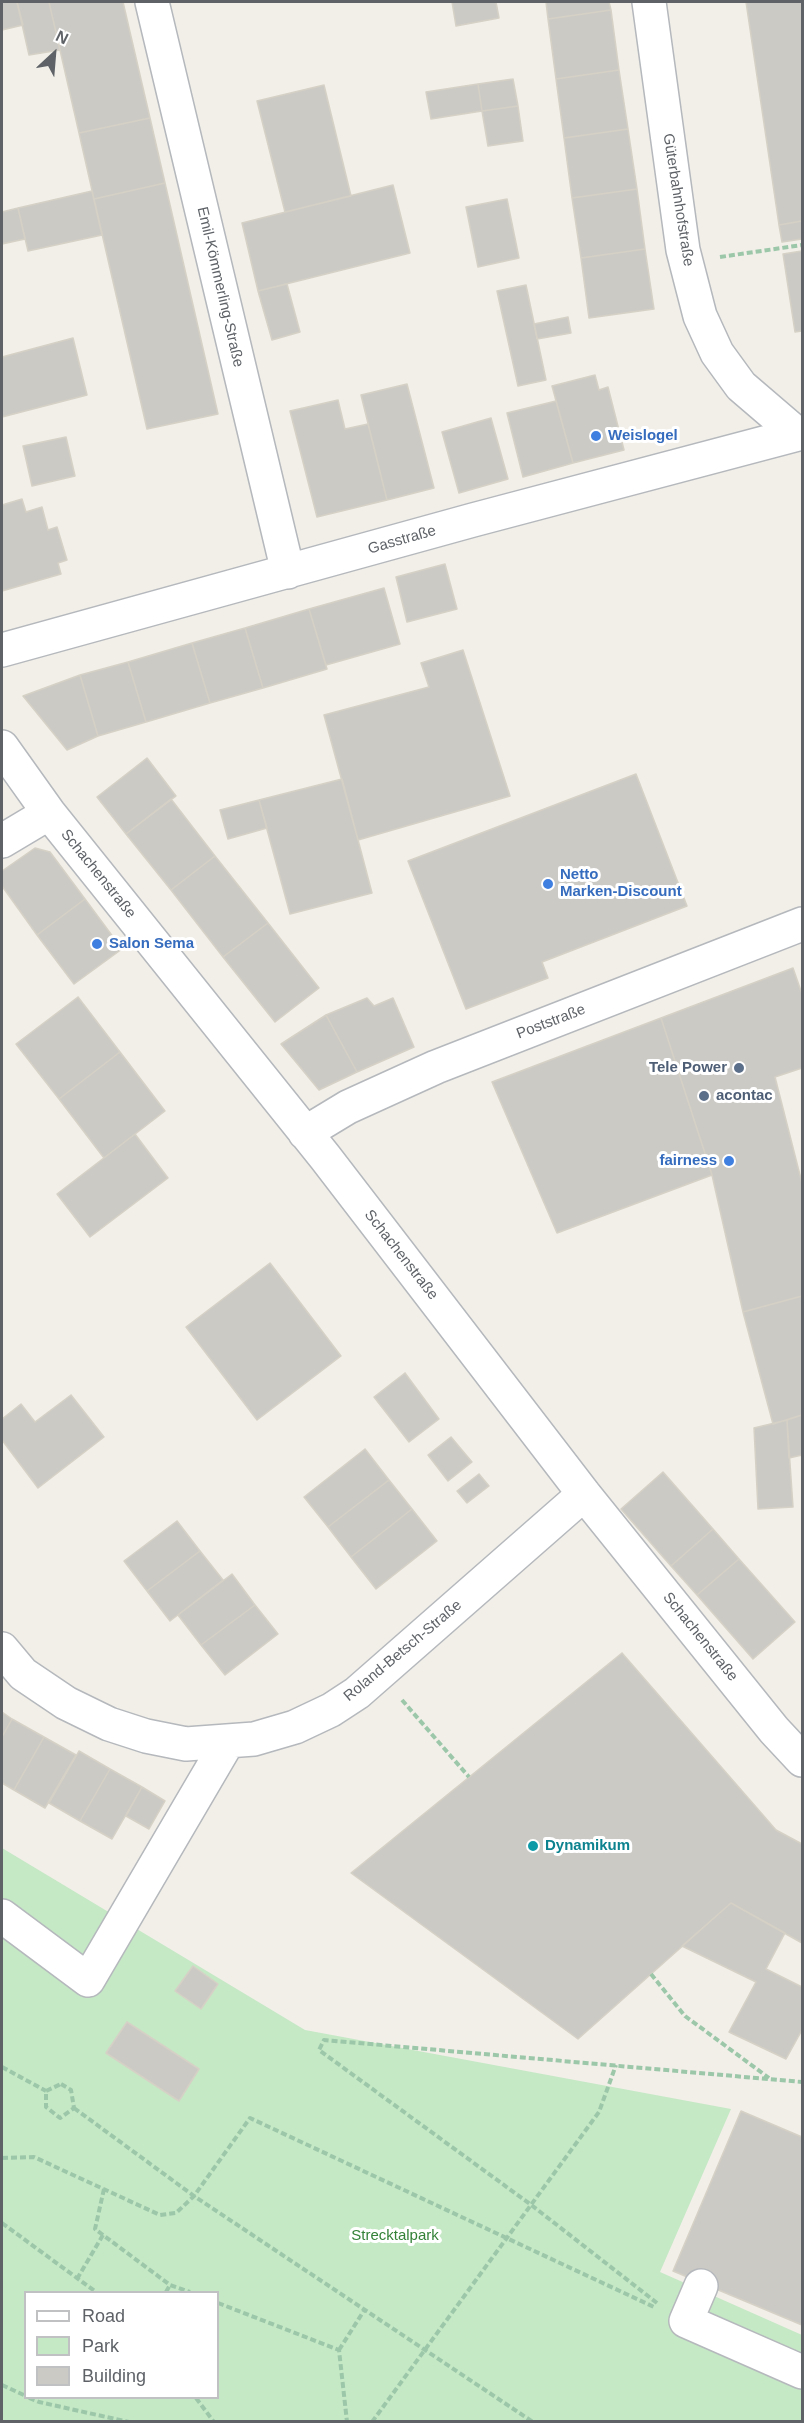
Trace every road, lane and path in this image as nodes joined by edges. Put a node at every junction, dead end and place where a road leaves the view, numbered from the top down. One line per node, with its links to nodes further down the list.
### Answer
1 (152, 2): 6 (street, Emil-Kömmerling-Straße)
2 (649, 2): 4 (street, Güterbahnhofstraße)
3 (802, 245): 4 (path)
4 (686, 262): 5 (street, Güterbahnhofstraße)
5 (801, 441): 6 (street, Gasstraße)
6 (288, 572): 7 (street, Gasstraße)
7 (2, 650)
8 (2, 747): 9 (street, Schachenstraße)
9 (49, 813): 10 (street); 12 (street, Schachenstraße)
10 (2, 841)
11 (802, 924): 12 (street, Poststraße)
12 (305, 1132): 13 (street, Schachenstraße)
13 (584, 1494): 15 (street, Roland-Betsch-Straße); 17 (street, Schachenstraße)
14 (2, 1649): 16 (street, Roland-Betsch-Straße)
15 (379, 1675): 16 (street, Roland-Betsch-Straße); 18 (path)
16 (227, 1743): 19 (street)
17 (802, 1760)
18 (469, 1777)
19 (2, 1916)
20 (651, 1974): 23 (path)
21 (616, 2065): 23 (path); 30 (path); 30 (path)
22 (2, 2067): 25 (path)
23 (770, 2079): 24 (path)
24 (802, 2082)
25 (46, 2091): 26 (path); 26 (path)
26 (74, 2108): 29 (path)
27 (2, 2158): 28 (path)
28 (104, 2189): 29 (path); 32 (path)
29 (194, 2196): 33 (path); 41 (path)
30 (531, 2204): 33 (path); 33 (path)
31 (2, 2223): 34 (path)
32 (103, 2235): 34 (path); 35 (path)
33 (507, 2240): 43 (path)
34 (77, 2279): 37 (path)
35 (170, 2285): 38 (path); 39 (path)
36 (701, 2286): 44 (street)
37 (95, 2291)
38 (167, 2291)
39 (187, 2291)
40 (219, 2303): 42 (path)
41 (365, 2308): 42 (path); 43 (path)
42 (339, 2350): 51 (path)
43 (425, 2351): 52 (path); 53 (path)
44 (802, 2372)
45 (2, 2385): 46 (path)
46 (24, 2396)
47 (32, 2399): 49 (path)
48 (198, 2399): 50 (path)
49 (129, 2421)
50 (214, 2421)
51 (347, 2421)
52 (372, 2421)
53 (533, 2421)

